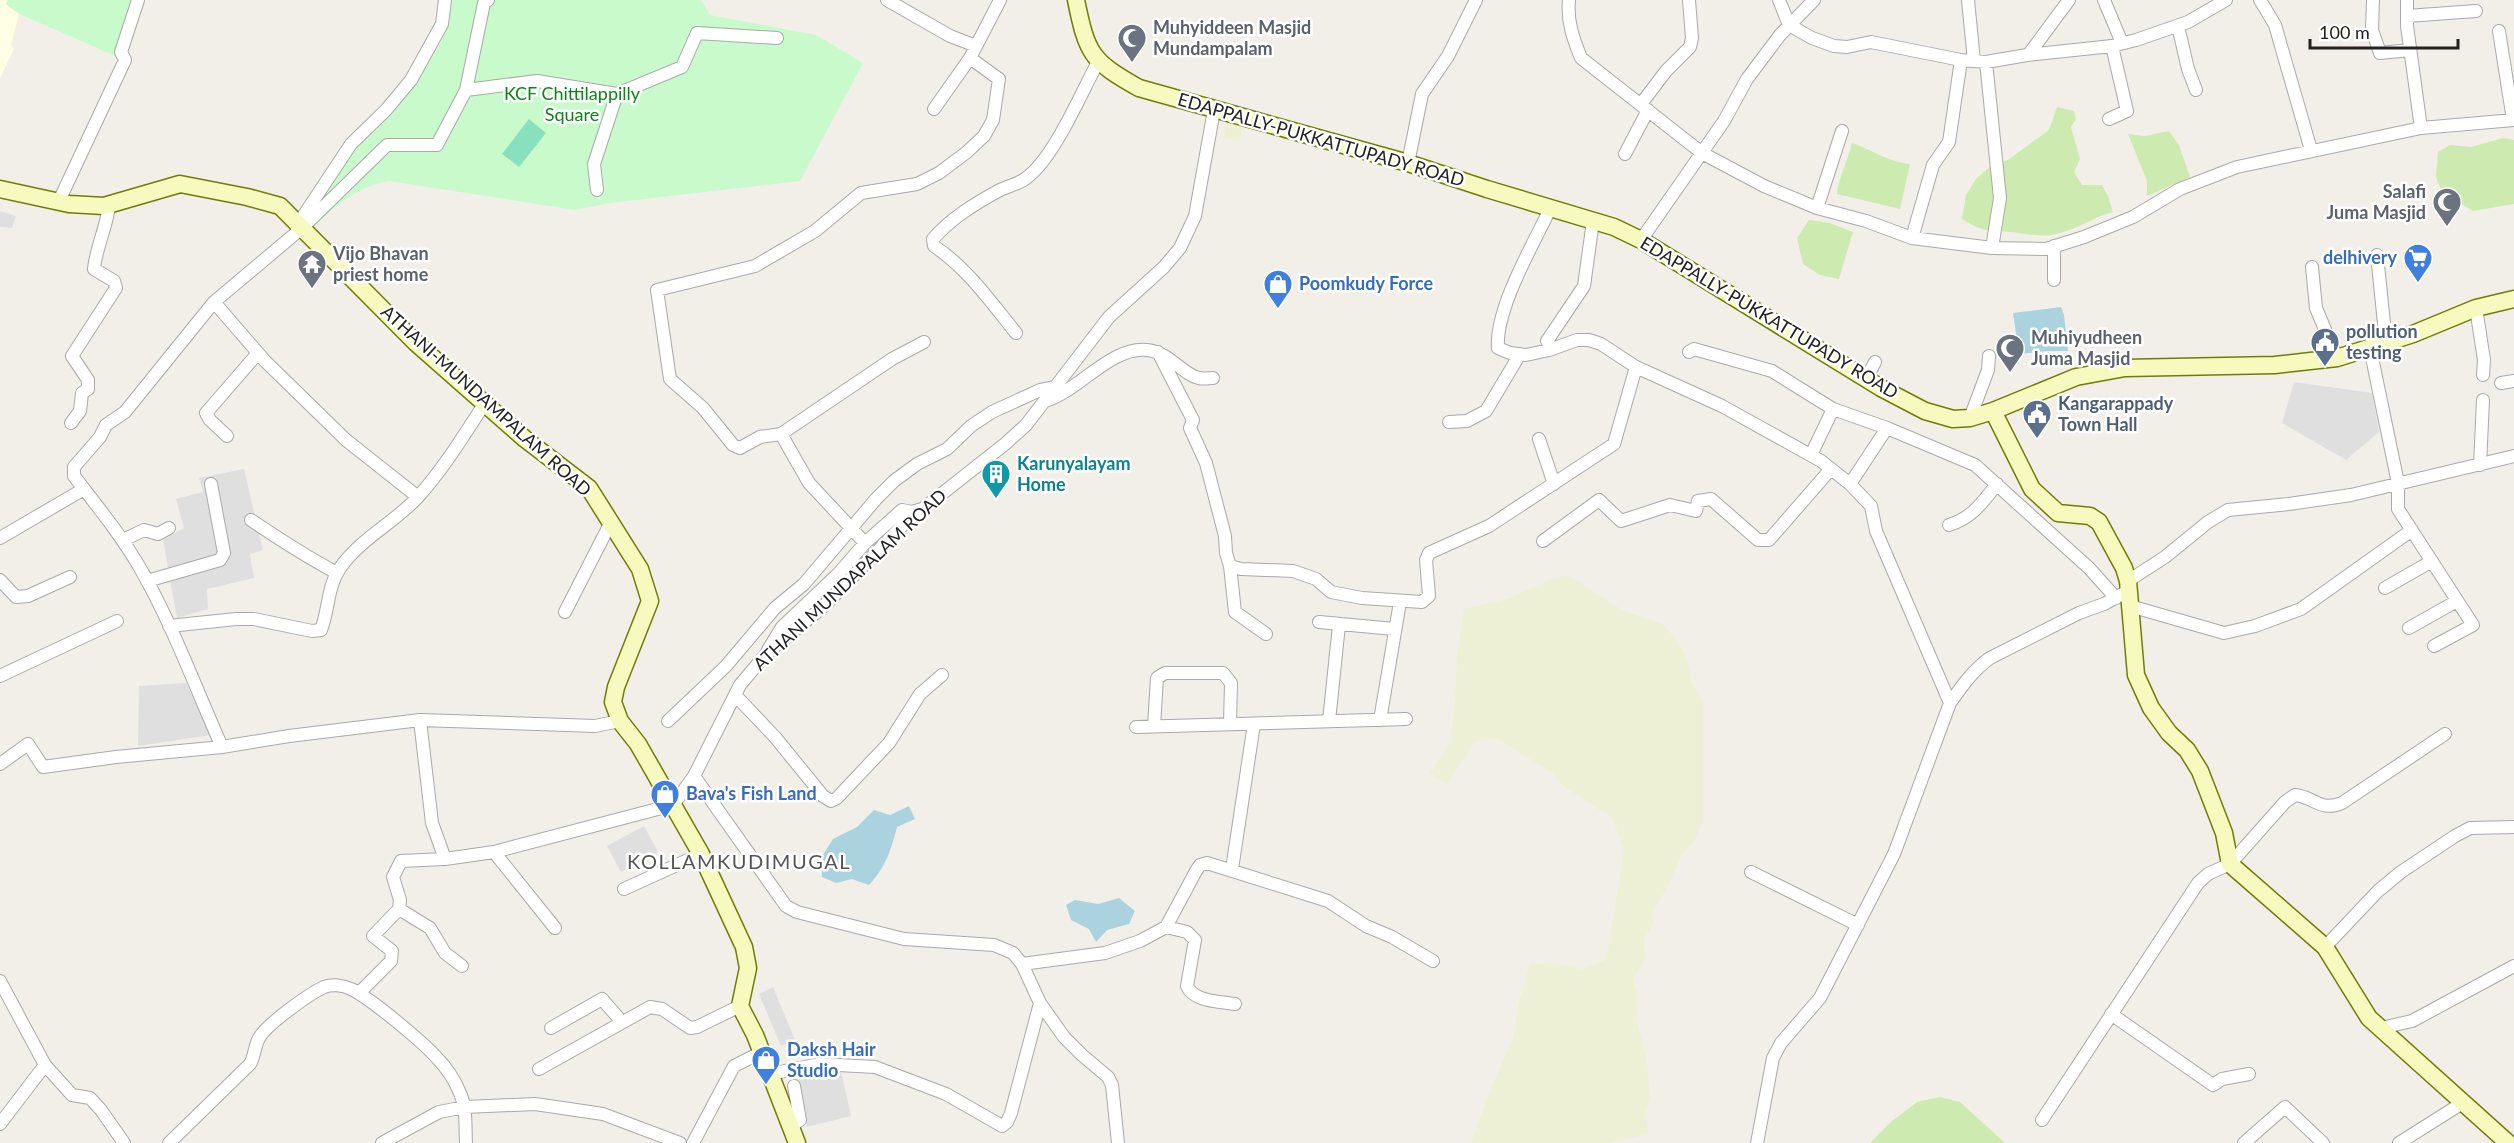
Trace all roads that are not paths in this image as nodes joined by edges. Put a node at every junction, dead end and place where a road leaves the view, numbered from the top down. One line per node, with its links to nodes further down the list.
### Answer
1 (138, 0): 48 (street)
2 (445, 0): 53 (street)
3 (488, 0): 32 (street)
4 (888, 0): 26 (street)
5 (1000, 0): 26 (street)
6 (1076, 0): 31 (street, EDAPPALLY-PUKKATTUPADY ROAD)
7 (1476, 0): 45 (street)
8 (1569, 0): 35 (street)
9 (1689, 0): 35 (street)
10 (1779, 0): 21 (street)
11 (1814, 0): 21 (street)
12 (1968, 0): 30 (street)
13 (2069, 0): 28 (street)
14 (2104, 0): 25 (street)
15 (2226, 0): 22 (street)
16 (2260, 0): 42 (street)
17 (2373, 0): 27 (street)
18 (2407, 0): 20 (street)
19 (2476, 11): 20 (street)
20 (2407, 16): 27 (street)
21 (1789, 25): 30 (street); 43 (street)
22 (2178, 26): 25 (street); 33 (street)
23 (2499, 31): 39 (street)
24 (777, 38): 34 (street)
25 (2117, 44): 28 (street); 38 (street)
26 (976, 46): 29 (street)
27 (2410, 50): 40 (street)
28 (2029, 54): 30 (street)
29 (970, 58): 36 (street); 92 (street)
30 (1974, 61): 54 (street); 57 (street)
31 (1098, 62): 37 (street, EDAPPALLY-PUKKATTUPADY ROAD); 64 (street)
32 (466, 90): 34 (street); 53 (street)
33 (2196, 90)
34 (617, 94): 47 (street)
35 (1645, 107): 43 (street); 44 (street)
36 (934, 109)
37 (1214, 110): 45 (street, EDAPPALLY-PUKKATTUPADY ROAD); 82 (street, ATHANI MUNDAPALAM ROAD)
38 (2109, 119)
39 (2514, 120): 40 (street)
40 (2421, 128): 42 (street)
41 (1842, 131): 50 (street)
42 (2311, 150): 56 (street)
43 (1702, 153): 50 (street); 55 (street)
44 (1625, 154)
45 (1408, 163): 51 (street, EDAPPALLY-PUKKATTUPADY ROAD)
46 (0, 189): 48 (street, ATHANI-MUNDAMPALAM ROAD)
47 (597, 190)
48 (59, 201): 49 (street, ATHANI-MUNDAMPALAM ROAD)
49 (109, 205): 53 (street, ATHANI-MUNDAMPALAM ROAD); 90 (street)
50 (1817, 208): 54 (street)
51 (1550, 209): 52 (street, EDAPPALLY-PUKKATTUPADY ROAD); 72 (street)
52 (1593, 221): 55 (street, EDAPPALLY-PUKKATTUPADY ROAD); 65 (street)
53 (300, 226): 62 (street); 85 (street, ATHANI-MUNDAMPALAM ROAD)
54 (1912, 238): 57 (street)
55 (1641, 240): 79 (street, EDAPPALLY-PUKKATTUPADY ROAD)
56 (2054, 246): 57 (street); 60 (street)
57 (1992, 248)
58 (2377, 255): 67 (street)
59 (2312, 267): 74 (street)
60 (2054, 280)
61 (2514, 299): 63 (street, EDAPPALLY-PUKKATTUPADY ROAD)
62 (214, 302): 71 (street); 104 (street)
63 (2476, 308): 67 (street, EDAPPALLY-PUKKATTUPADY ROAD); 77 (street)
64 (1016, 333)
65 (1547, 341)
66 (924, 342): 92 (street)
67 (2386, 343): 68 (street, EDAPPALLY-PUKKATTUPADY ROAD)
68 (2370, 348): 74 (street, EDAPPALLY-PUKKATTUPADY ROAD); 99 (street)
69 (1158, 352): 78 (street); 84 (street); 118 (street)
70 (1689, 352): 86 (street)
71 (258, 353): 93 (street); 105 (street)
72 (1520, 354): 76 (street); 89 (street)
73 (1989, 356): 88 (street)
74 (2337, 358): 87 (street, EDAPPALLY-PUKKATTUPADY ROAD)
75 (1875, 362): 79 (street)
76 (1636, 367): 95 (street); 101 (street)
77 (2483, 375)
78 (1213, 378)
79 (1866, 379): 88 (street, EDAPPALLY-PUKKATTUPADY ROAD)
80 (2514, 381): 81 (street)
81 (2501, 383)
82 (1054, 387): 84 (street, ATHANI MUNDAPALAM ROAD); 111 (street)
83 (2483, 400): 97 (street)
84 (1045, 401): 106 (street, ATHANI MUNDAPALAM ROAD)
85 (485, 403): 105 (street); 108 (street, ATHANI-MUNDAMPALAM ROAD)
86 (1833, 409): 91 (street); 95 (street)
87 (1993, 411): 88 (street, EDAPPALLY-PUKKATTUPADY ROAD); 124 (street)
88 (1970, 418)
89 (1449, 422)
90 (71, 423)
91 (1887, 428): 102 (street); 103 (street)
92 (782, 434): 111 (street)
93 (227, 436)
94 (1539, 439): 101 (street)
95 (1810, 455): 98 (street)
96 (2514, 456): 97 (street)
97 (2480, 465): 99 (street)
98 (1830, 470): 102 (street); 115 (street)
99 (2398, 483): 112 (street); 124 (street)
100 (212, 484): 122 (street)
101 (1554, 484): 126 (street)
102 (1850, 484): 140 (street)
103 (1997, 484): 109 (street); 124 (street)
104 (84, 489): 113 (street); 114 (street)
105 (418, 497): 119 (street)
106 (922, 509): 116 (street); 136 (street, ATHANI MUNDAPALAM ROAD)
107 (251, 520): 119 (street)
108 (610, 524): 127 (street); 144 (street, ATHANI-MUNDAMPALAM ROAD)
109 (1949, 525)
110 (169, 528): 114 (street)
111 (852, 529): 116 (street); 145 (street)
112 (2412, 530): 117 (street); 124 (street)
113 (0, 538)
114 (123, 540): 122 (street)
115 (1543, 541)
116 (865, 543): 136 (street)
117 (2432, 561): 123 (street); 125 (street)
118 (1230, 566): 126 (street); 134 (street)
119 (337, 573): 131 (street)
120 (70, 577): 121 (street)
121 (0, 580)
122 (147, 581): 131 (street)
123 (2385, 588)
124 (2126, 594): 140 (street); 160 (street)
125 (2457, 600): 132 (street); 135 (street)
126 (1400, 602): 133 (street)
127 (565, 612)
128 (117, 621): 138 (street)
129 (1319, 622): 130 (street)
130 (1339, 625): 133 (street); 146 (street)
131 (169, 626): 152 (street)
132 (2409, 628)
133 (1394, 629): 143 (street)
134 (1266, 634)
135 (2434, 646)
136 (766, 654): 139 (street, ATHANI MUNDAPALAM ROAD)
137 (942, 675): 139 (street)
138 (0, 676)
139 (736, 696): 154 (street, ATHANI MUNDAPALAM ROAD)
140 (1950, 703): 165 (street)
141 (1406, 719): 143 (street)
142 (420, 720): 144 (street); 152 (street); 159 (street)
143 (1380, 720): 146 (street)
144 (620, 721): 155 (street, ATHANI-MUNDAMPALAM ROAD)
145 (668, 721)
146 (1329, 722): 148 (street)
147 (1230, 724): 148 (street); 149 (street); 149 (street)
148 (1254, 724): 161 (street)
149 (1154, 726): 150 (street)
150 (1136, 727)
151 (2445, 734): 160 (street)
152 (222, 747): 153 (street)
153 (0, 764)
154 (694, 776): 155 (street, ATHANI MUNDAPALAM ROAD); 170 (street)
155 (673, 805): 157 (street); 158 (street, ATHANI-MUNDAMPALAM ROAD)
156 (2514, 827): 168 (street)
157 (494, 852): 159 (street); 167 (street)
158 (701, 854): 163 (street); 177 (street, ATHANI-MUNDAMPALAM ROAD)
159 (445, 859): 164 (street)
160 (2230, 864): 168 (street); 178 (street)
161 (1232, 869): 166 (street); 169 (street)
162 (1751, 872): 165 (street)
163 (624, 889)
164 (399, 909): 171 (street); 174 (street)
165 (1858, 925): 201 (street)
166 (1167, 927): 170 (street); 176 (street)
167 (555, 928)
168 (2325, 947): 181 (street)
169 (1433, 961)
170 (1022, 964): 175 (street)
171 (462, 966)
172 (2514, 966): 181 (street)
173 (0, 981): 183 (street)
174 (359, 993): 189 (street); 195 (street)
175 (1040, 1003): 185 (street); 200 (street)
176 (1235, 1004)
177 (740, 1006): 179 (street); 182 (street)
178 (2111, 1014): 186 (street); 190 (street)
179 (622, 1022): 180 (street); 184 (street)
180 (551, 1028)
181 (2381, 1028): 188 (street)
182 (762, 1052): 185 (street); 198 (street)
183 (45, 1065): 191 (street); 194 (street)
184 (538, 1069)
185 (770, 1074): 192 (street)
186 (2250, 1074)
187 (794, 1086): 192 (street)
188 (2464, 1102): 204 (street); 205 (street)
189 (465, 1107): 193 (street); 196 (street); 197 (street)
190 (2042, 1120)
191 (0, 1124)
192 (790, 1127): 199 (street)
193 (678, 1142)
194 (124, 1143)
195 (169, 1143)
196 (382, 1143)
197 (466, 1143)
198 (693, 1143)
199 (797, 1143)
200 (1118, 1143)
201 (1757, 1143)
202 (2244, 1143): 203 (street)
203 (2323, 1143)
204 (2399, 1143)
205 (2508, 1143)

